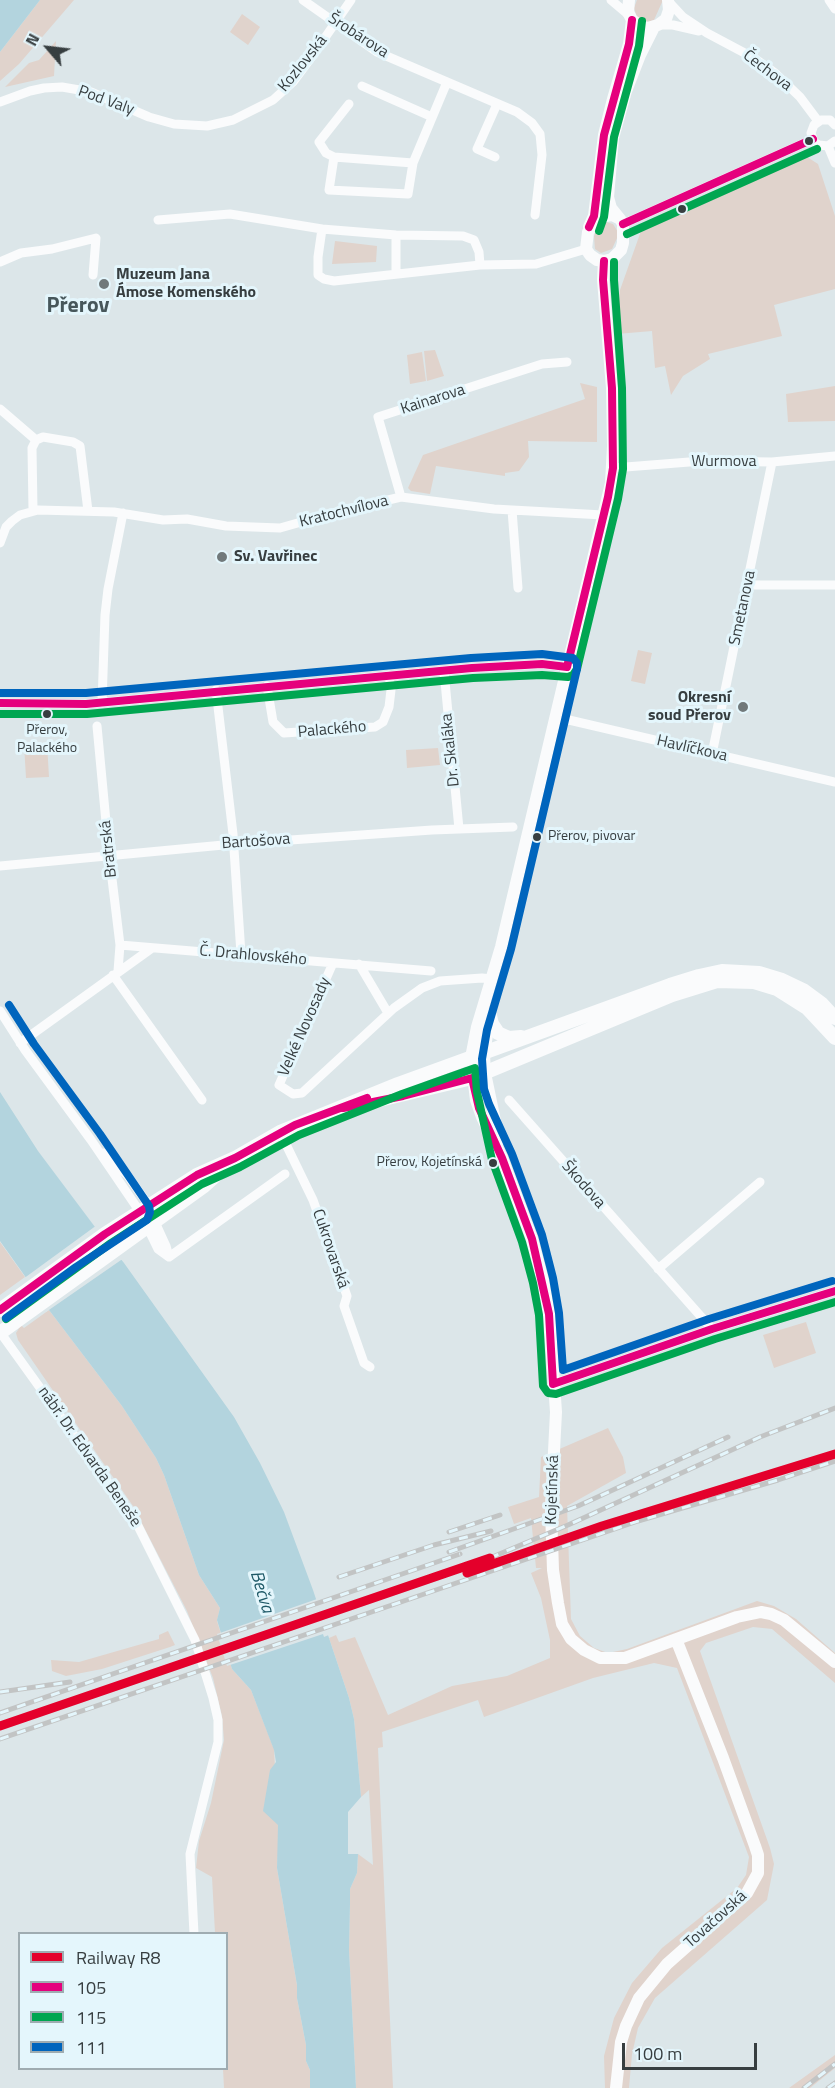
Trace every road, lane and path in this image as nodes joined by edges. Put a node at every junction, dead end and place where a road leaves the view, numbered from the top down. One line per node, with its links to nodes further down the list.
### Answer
1 (303, 0): 9 (street, Šrobárova)
2 (351, 0): 9 (street, Kozlovská)
3 (611, 0): 8 (street)
4 (629, 0): 8 (main road)
5 (829, 0): 7 (street)
6 (668, 1): 10 (main road); 11 (street, Čechova)
7 (835, 9)
8 (631, 18): 10 (main road); 30 (main road)
9 (335, 22): 12 (street, Šrobárova); 19 (street, Kozlovská)
10 (656, 26): 11 (street, Čechova); 29 (main road)
11 (707, 33): 18 (street, Čechova)
12 (447, 82): 16 (street, Šrobárova); 17 (street)
13 (362, 86): 17 (street)
14 (1, 101): 19 (street, Pod Valy)
15 (349, 104): 23 (street)
16 (497, 104): 24 (street); 27 (street, Šrobárova)
17 (432, 117): 25 (street)
18 (818, 121): 20 (street); 21 (street)
19 (174, 124)
20 (835, 125)
21 (813, 139): 22 (street); 29 (street)
22 (831, 143): 26 (street)
23 (334, 157): 25 (street); 25 (street)
24 (495, 157)
25 (413, 162)
26 (835, 163)
27 (535, 215)
28 (159, 220): 31 (street)
29 (622, 221): 30 (main road); 34 (main road)
30 (590, 227): 33 (main road)
31 (322, 229): 32 (street); 37 (street)
32 (396, 235): 36 (street); 37 (street)
33 (586, 249): 34 (main road); 36 (street)
34 (604, 261): 44 (main road)
35 (0, 262): 38 (street)
36 (480, 265): 37 (street)
37 (396, 274)
38 (93, 275)
39 (567, 362): 45 (street, Kainarova)
40 (0, 409): 41 (street)
41 (36, 440): 46 (street); 48 (street)
42 (835, 456): 43 (street, Wurmova)
43 (772, 462): 44 (street, Wurmova); 52 (street, Smetanova)
44 (613, 468): 50 (main road)
45 (400, 497): 47 (street, Kratochvílova); 49 (street, Kratochvílova)
46 (33, 510): 48 (street, Kratochvílova); 51 (street)
47 (512, 510): 50 (street, Kratochvílova); 54 (street)
48 (88, 511): 49 (street, Kratochvílova)
49 (123, 513): 61 (street)
50 (603, 515): 55 (main road)
51 (0, 543)
52 (748, 585): 53 (street); 64 (street, Smetanova)
53 (835, 585)
54 (518, 588)
55 (567, 667): 56 (street); 63 (main road)
56 (444, 671): 57 (street); 67 (street, Dr. Skaláka)
57 (389, 675): 58 (street); 58 (street, Palackého)
58 (267, 686): 59 (street)
59 (216, 690): 61 (street); 68 (street)
60 (0, 703): 61 (street)
61 (102, 703)
62 (97, 726): 69 (street, Bratrská)
63 (552, 728): 64 (street, Havlíčkova); 78 (main road)
64 (712, 754): 65 (street, Havlíčkova)
65 (835, 782)
66 (513, 827): 67 (street, Bartošova)
67 (459, 829): 68 (street, Bartošova)
68 (234, 844): 69 (street, Bartošova); 73 (street)
69 (108, 854): 70 (street, Bartošova); 71 (street, Bratrská)
70 (0, 866)
71 (120, 945): 72 (street, Č. Drahlovského); 77 (street, Bratrská)
72 (152, 948): 73 (street, Č. Drahlovského); 77 (street)
73 (241, 954): 74 (street, Č. Drahlovského)
74 (333, 963): 75 (street, Č. Drahlovského); 80 (street, Velké Novosady)
75 (358, 964): 76 (street, Č. Drahlovského); 80 (street)
76 (431, 971)
77 (115, 973): 85 (street); 88 (street)
78 (492, 979): 80 (street); 81 (main road); 86 (main road)
79 (0, 1011): 85 (street)
80 (391, 1011)
81 (490, 1016): 83 (main road); 86 (main road)
82 (835, 1018): 83 (main road)
83 (532, 1035): 86 (main road)
84 (833, 1036): 87 (main road)
85 (20, 1043): 95 (street)
86 (478, 1056): 87 (main road, Kojetínská); 90 (main road)
87 (478, 1076): 90 (main road); 103 (main road, Kojetínská)
88 (202, 1100)
89 (509, 1100): 97 (street, Škodova)
90 (343, 1108): 91 (main road)
91 (280, 1132): 92 (main road); 102 (street, Cukrovarská)
92 (235, 1158): 95 (main road); 96 (main road)
93 (285, 1174): 96 (street)
94 (760, 1182): 97 (street)
95 (144, 1210): 96 (street); 99 (main road)
96 (152, 1224): 101 (main road)
97 (658, 1269): 100 (street, Škodova)
98 (835, 1291): 100 (street)
99 (3, 1307)
100 (712, 1329): 103 (street)
101 (0, 1333): 106 (street, nábř. Dr. Edvarda Beneše)
102 (370, 1367)
103 (553, 1384): 104 (main road, Kojetínská)
104 (676, 1639): 105 (main road, Kojetínská); 107 (main road, Tovačovská)
105 (835, 1662)
106 (194, 1932)
107 (615, 2088)

